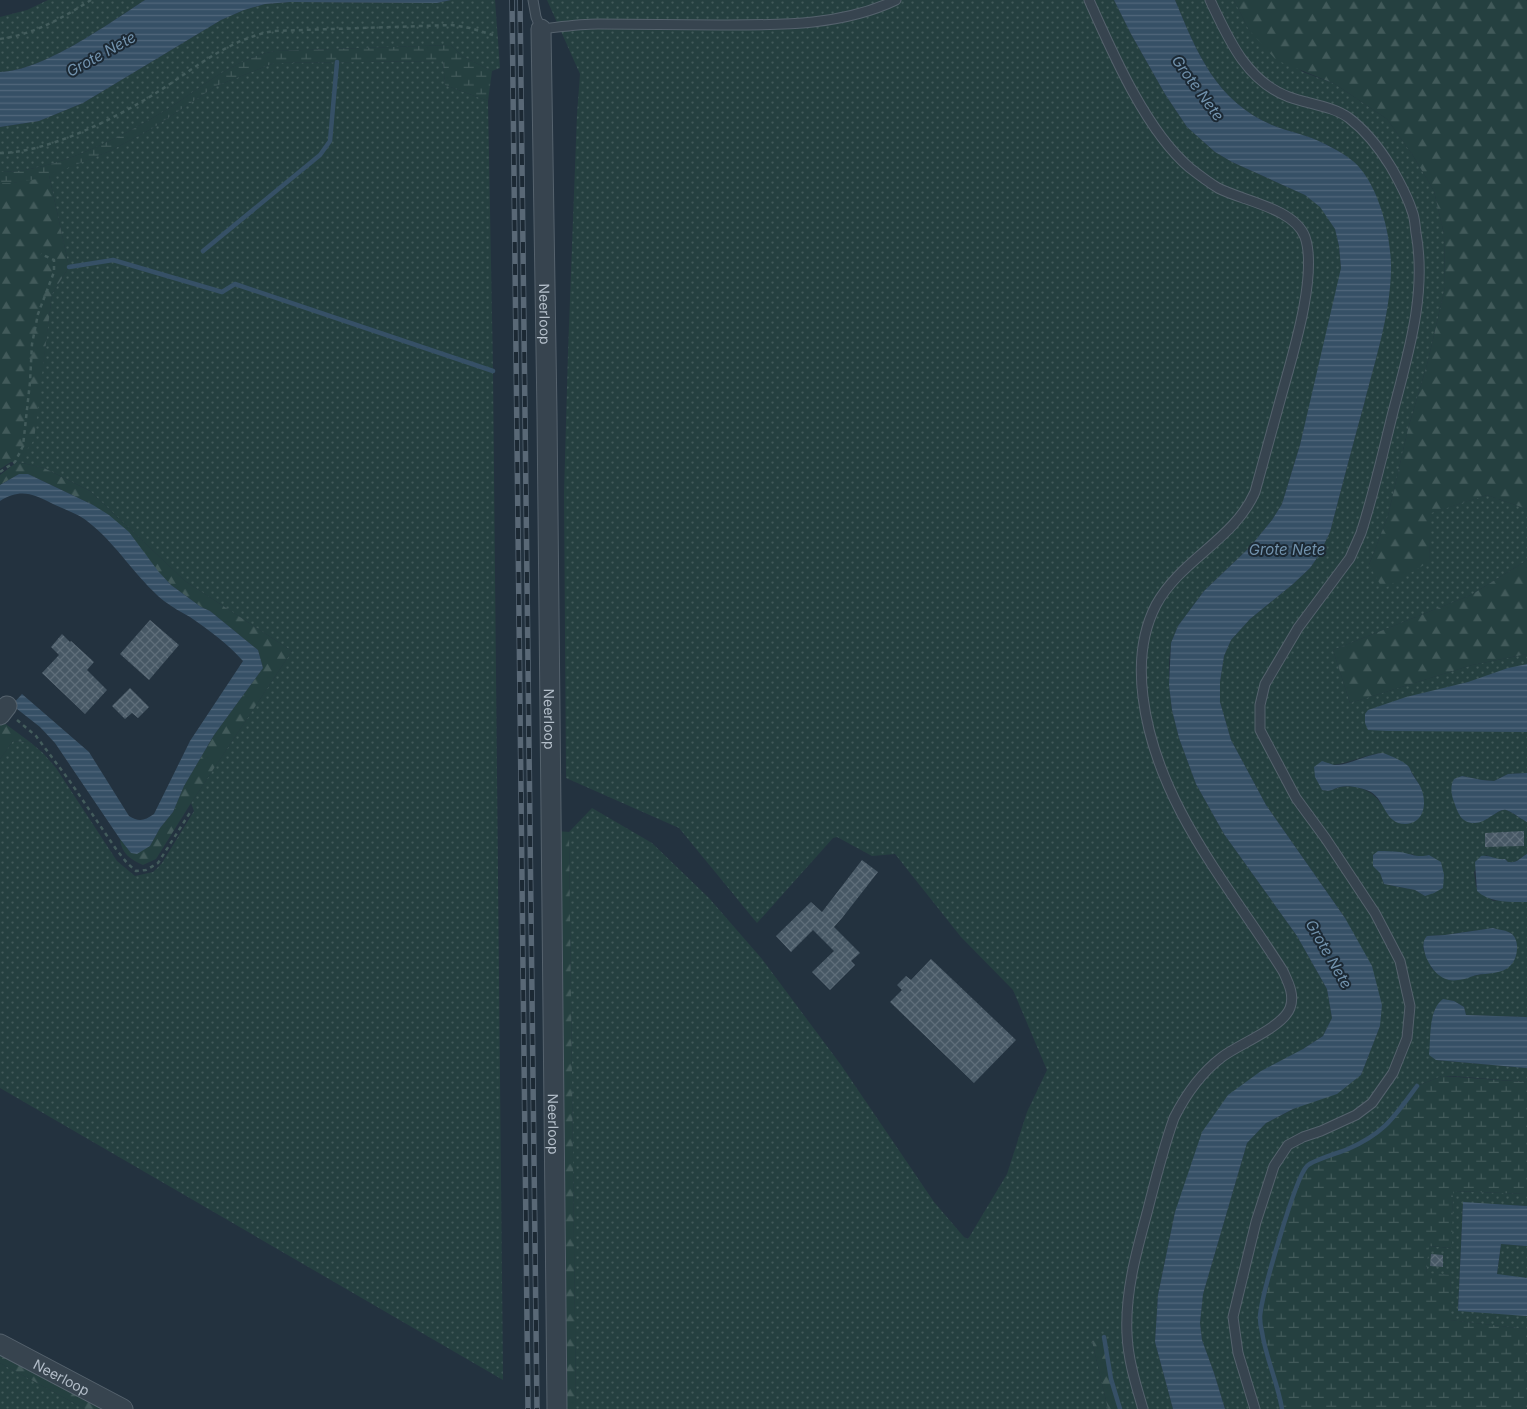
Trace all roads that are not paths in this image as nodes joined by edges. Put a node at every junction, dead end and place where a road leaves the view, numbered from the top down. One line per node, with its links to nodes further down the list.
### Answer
1 (533, 0): 5 (lane)
2 (896, 0): 5 (lane)
3 (1089, 0): 9 (lane)
4 (1210, 0): 10 (lane)
5 (541, 29): 8 (street, Neerloop)
6 (0, 1344): 7 (street, Neerloop)
7 (123, 1409)
8 (557, 1409)
9 (1143, 1409)
10 (1255, 1409)

